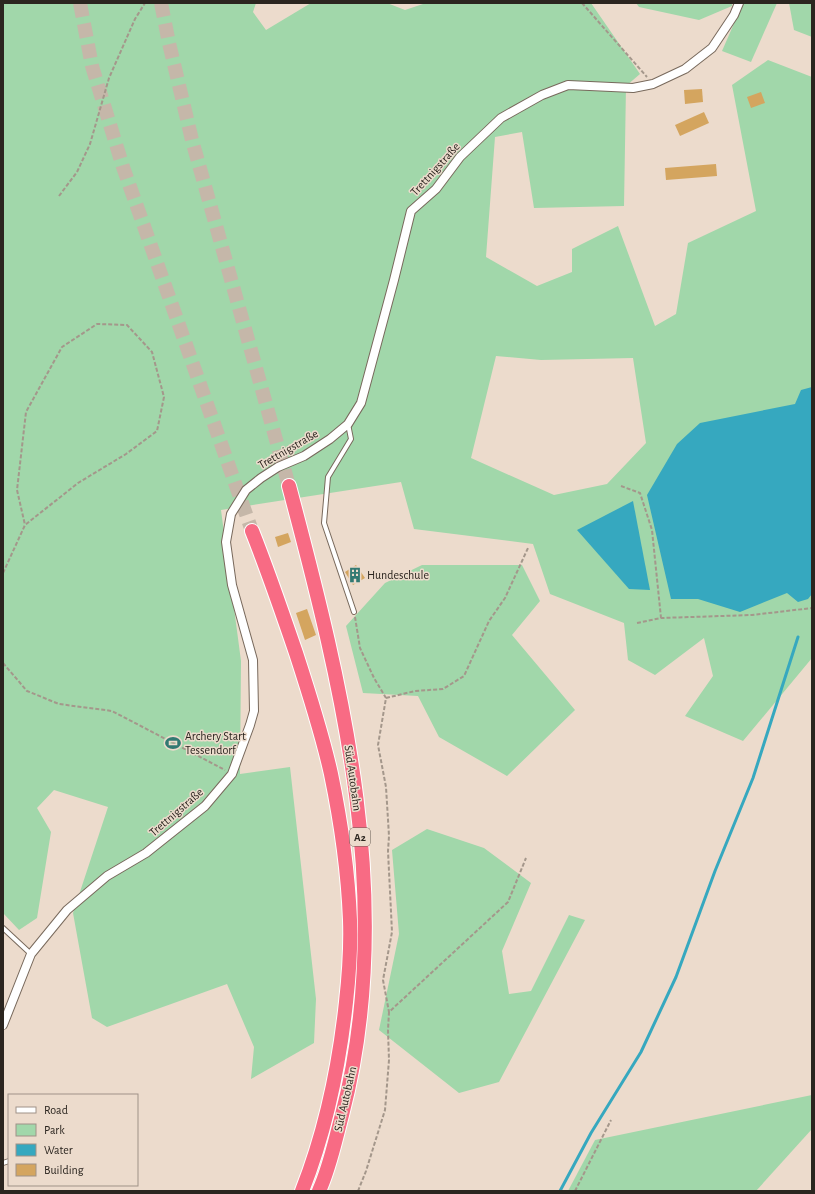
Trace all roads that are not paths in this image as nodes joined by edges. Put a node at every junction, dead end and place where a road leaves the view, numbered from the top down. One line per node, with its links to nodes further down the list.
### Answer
1 (739, 3): 2 (street, Trettnigstraße)
2 (348, 424): 5 (lane); 7 (street, Trettnigstraße)
3 (289, 486): 10 (highway, Süd Autobahn / A2)
4 (252, 531): 9 (highway, Süd Autobahn / A2)
5 (354, 612)
6 (3, 928): 7 (lane)
7 (31, 954): 8 (street, Trettnigstraße)
8 (3, 1025)
9 (302, 1191)
10 (319, 1191)

